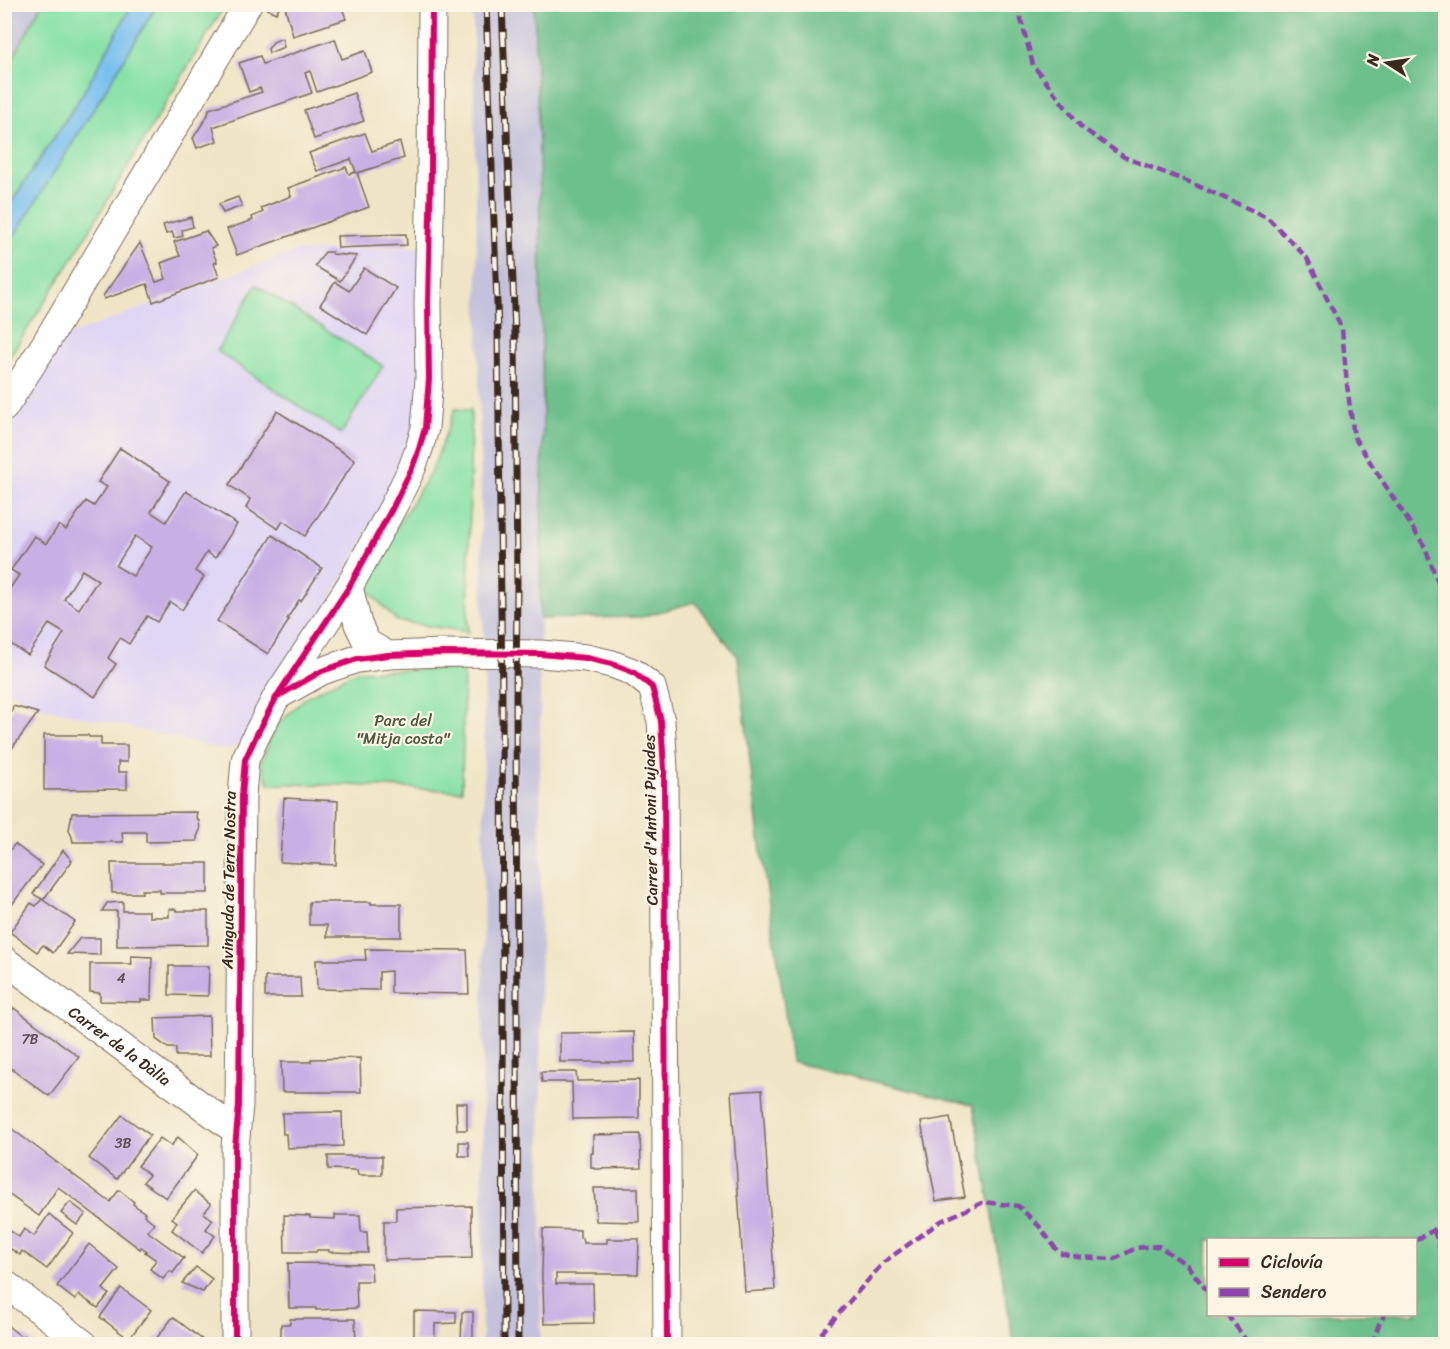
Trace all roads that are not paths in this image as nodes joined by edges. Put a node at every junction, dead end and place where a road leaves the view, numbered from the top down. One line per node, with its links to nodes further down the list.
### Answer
1 (248, 4): 3 (street)
2 (432, 4): 4 (street, Avinguda de Terra Nostra)
3 (4, 408)
4 (349, 587): 5 (street); 6 (street, Avinguda de Terra Nostra)
5 (388, 655): 6 (street, Carrer d'Antoni Pujades); 12 (street, Carrer d'Antoni Pujades)
6 (277, 696): 8 (street, Avinguda de Terra Nostra)
7 (4, 960): 8 (street, Carrer de la Dàlia)
8 (236, 1131): 11 (street, Avinguda de Terra Nostra)
9 (4, 1284): 10 (street)
10 (84, 1344)
11 (235, 1344)
12 (667, 1344)

